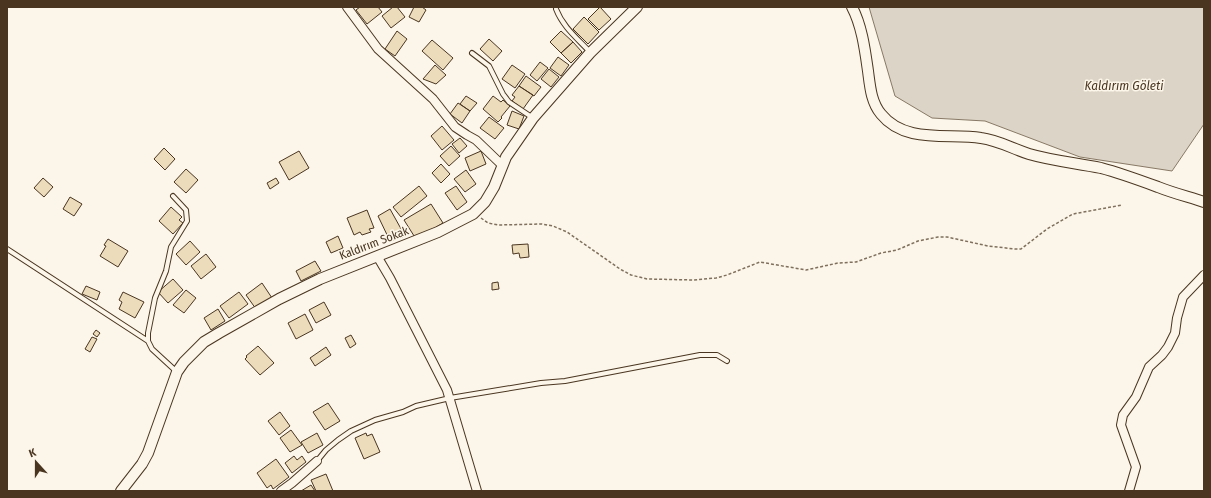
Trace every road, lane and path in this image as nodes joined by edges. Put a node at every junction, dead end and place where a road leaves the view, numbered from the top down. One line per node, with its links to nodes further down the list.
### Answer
1 (347, 7): 8 (street)
2 (636, 7): 6 (street, Kaldırım Sokak)
3 (852, 7): 10 (street)
4 (556, 9): 6 (lane)
5 (472, 53): 7 (lane)
6 (590, 53): 7 (street, Kaldırım Sokak)
7 (534, 118): 8 (street, Kaldırım Sokak)
8 (502, 165): 12 (street, Kaldırım Sokak)
9 (173, 196): 16 (lane)
10 (1204, 202)
11 (1122, 205): 12 (path)
12 (473, 214): 14 (street, Kaldırım Sokak)
13 (7, 249): 16 (lane)
14 (377, 256): 18 (street, Kaldırım Sokak); 19 (street)
15 (1204, 276): 24 (street)
16 (148, 341): 18 (lane)
17 (727, 361): 19 (lane)
18 (177, 372): 21 (street, Kaldırım Sokak)
19 (450, 398): 20 (lane); 23 (street)
20 (317, 461): 22 (street)
21 (121, 491)
22 (281, 491)
23 (477, 491)
24 (1129, 491)

